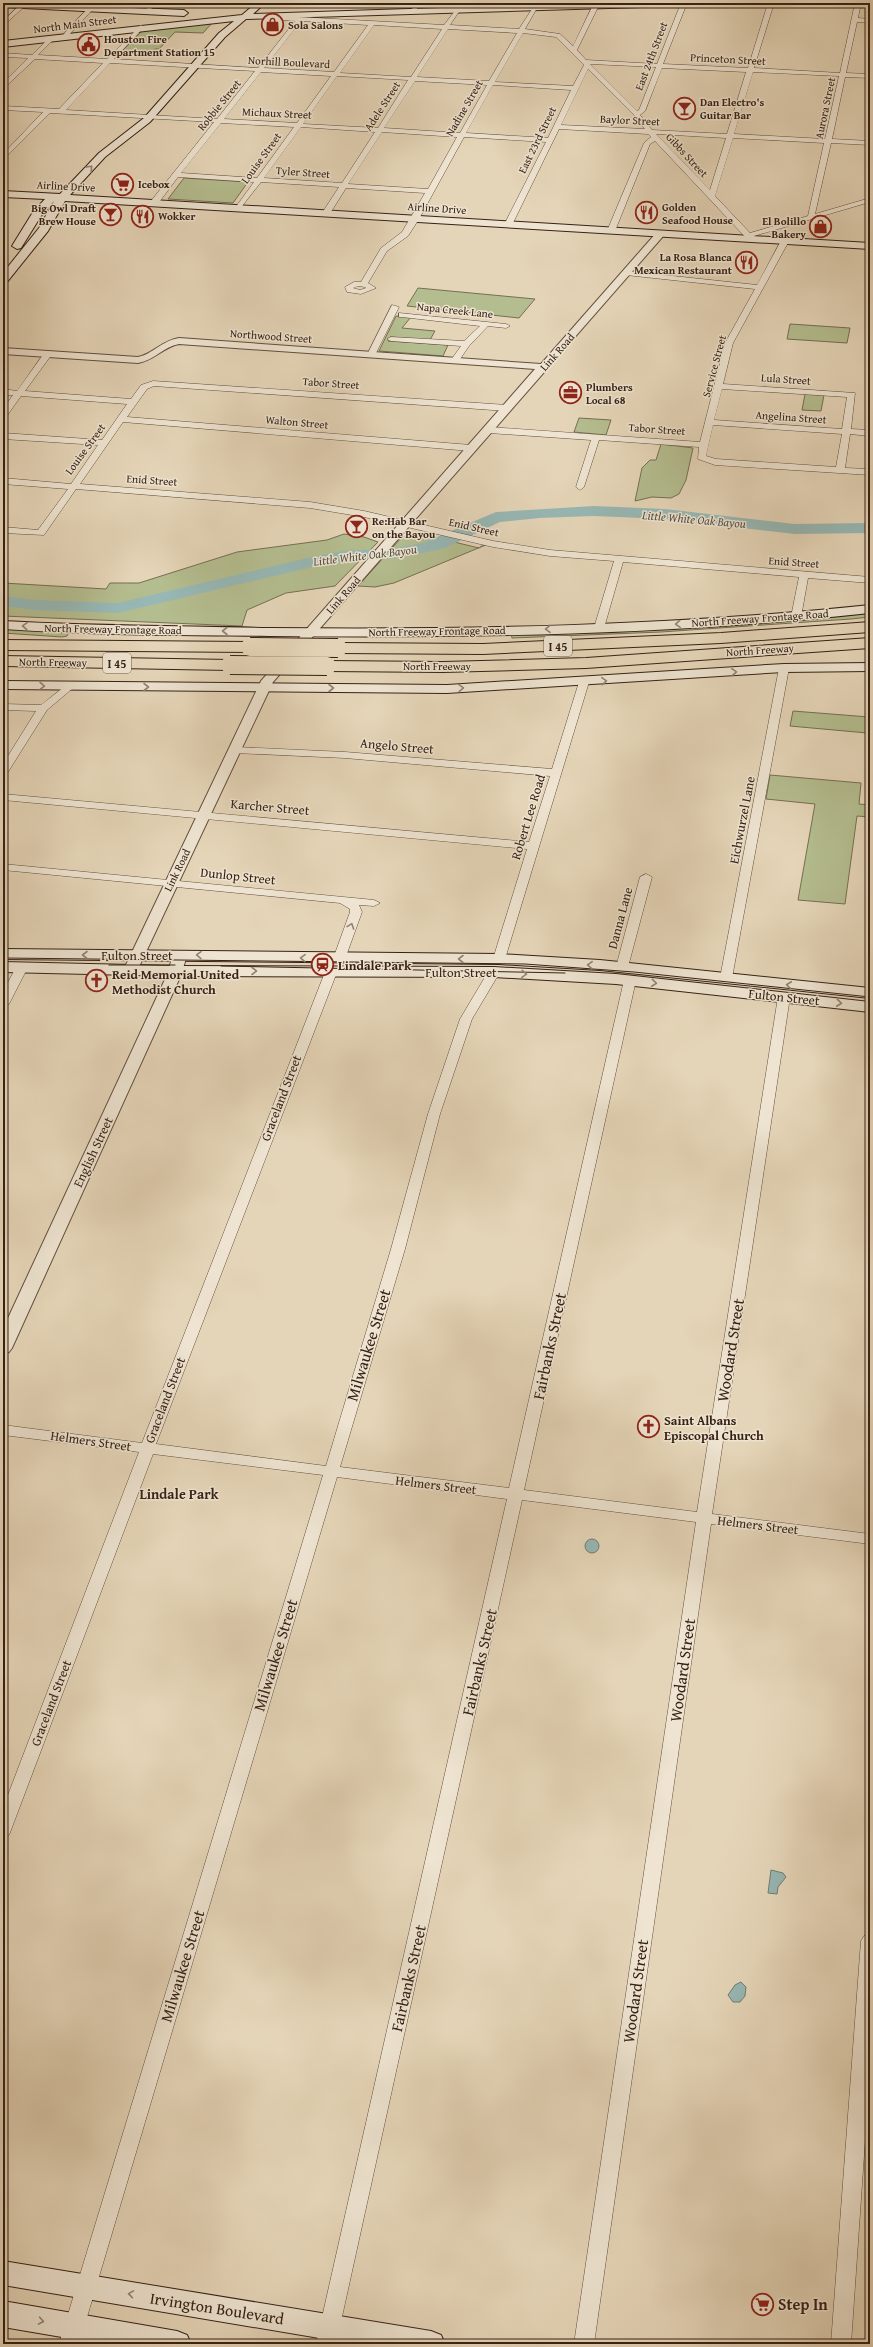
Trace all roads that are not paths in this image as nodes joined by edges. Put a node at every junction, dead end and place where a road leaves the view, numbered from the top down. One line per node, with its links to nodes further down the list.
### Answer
1 (154, 3): 16 (street)
2 (261, 3): 18 (main road)
3 (418, 3): 17 (street)
4 (676, 3): 9 (main road, North Main Street)
5 (684, 3): 39 (street, East 24th Street)
6 (771, 3): 41 (street)
7 (858, 3): 22 (street, Aurora Street)
8 (3, 4): 10 (main road)
9 (596, 4): 12 (main road, North Main Street); 32 (street)
10 (23, 5): 11 (main road); 24 (street)
11 (52, 5): 13 (main road)
12 (551, 5): 14 (main road, North Main Street)
13 (91, 8): 16 (main road); 29 (street)
14 (534, 8): 15 (main road, North Main Street); 28 (street, Nadine Street)
15 (458, 10): 17 (main road, North Main Street); 27 (street, Adele Street)
16 (146, 11): 20 (main road)
17 (414, 11): 19 (main road, North Main Street)
18 (243, 17): 19 (main road, North Main Street); 20 (main road, North Main Street); 37 (main road); 38 (main road)
19 (261, 17): 21 (street, Gibbs Street)
20 (182, 18): 26 (main road, North Main Street)
21 (299, 20): 25 (street, Gibbs Street); 40 (street, Robbie Street)
22 (854, 20): 23 (street); 43 (street, Aurora Street)
23 (870, 21)
24 (3, 24)
25 (372, 24): 27 (street, Gibbs Street); 42 (street, Louise Street)
26 (141, 27): 29 (main road, North Main Street); 35 (street)
27 (447, 27): 28 (street, Gibbs Street); 45 (street, Adele Street)
28 (521, 30): 32 (street, Gibbs Street); 46 (street, Nadine Street)
29 (65, 36): 30 (main road, North Main Street)
30 (52, 38): 31 (main road, North Main Street); 34 (street)
31 (3, 44)
32 (574, 50): 36 (street, Gibbs Street)
33 (3, 56): 34 (street, Norhill Boulevard)
34 (33, 57): 35 (street, Norhill Boulevard); 47 (street)
35 (107, 62): 37 (street, Norhill Boulevard); 51 (street)
36 (586, 64): 39 (street, Princeton Street); 48 (street, East 23rd Street); 52 (street, Gibbs Street)
37 (182, 66): 38 (street, Norhill Boulevard); 53 (main road)
38 (194, 66): 40 (street, Norhill Boulevard); 54 (main road)
39 (660, 66): 41 (street, Princeton Street); 52 (street, East 24th Street)
40 (260, 70): 42 (street, Norhill Boulevard); 55 (street, Robbie Street)
41 (750, 70): 43 (street, Princeton Street); 61 (street)
42 (336, 74): 45 (street, Norhill Boulevard); 56 (street, Louise Street)
43 (842, 75): 44 (street, Princeton Street); 64 (street, Aurora Street)
44 (870, 76)
45 (413, 78): 46 (street, Norhill Boulevard); 58 (street, Adele Street)
46 (491, 83): 48 (street, Norhill Boulevard); 60 (street, Nadine Street)
47 (3, 87)
48 (574, 88): 57 (street, East 23rd Street)
49 (3, 108): 50 (street, Michaux Street)
50 (48, 111): 51 (street, Michaux Street); 67 (street)
51 (61, 112): 53 (street, Michaux Street)
52 (636, 114): 59 (street, Gibbs Street)
53 (139, 116): 54 (street, Michaux Street); 66 (main road)
54 (151, 117): 55 (street, Michaux Street); 66 (main road)
55 (219, 121): 56 (street, Michaux Street); 69 (street, Robbie Street)
56 (299, 126): 58 (street, Michaux Street); 70 (street, Louise Street)
57 (556, 127): 59 (street, Baylor Street); 63 (street, East 23rd Street)
58 (379, 130): 60 (street, Michaux Street); 71 (street, Adele Street)
59 (650, 132): 61 (street, Baylor Street); 62 (street, Gibbs Street)
60 (461, 135): 63 (street, Michaux Street); 72 (street, Nadine Street)
61 (730, 136): 64 (street, Baylor Street); 75 (street)
62 (655, 138): 75 (street, Gibbs Street); 84 (street)
63 (549, 140): 83 (street, East 23rd Street)
64 (828, 141): 65 (street, Baylor Street); 81 (street, Aurora Street)
65 (870, 143)
66 (102, 155): 76 (main road, one-way to 66)
67 (3, 158)
68 (77, 168): 74 (main road)
69 (176, 175): 70 (street, Tyler Street); 78 (street, Robbie Street)
70 (260, 180): 71 (street, Tyler Street); 79 (street, Louise Street)
71 (343, 186): 72 (street, Tyler Street); 80 (street, Adele Street)
72 (430, 191): 82 (street, Nadine Street)
73 (3, 194): 74 (main road, Airline Drive)
74 (52, 197): 76 (main road, Airline Drive); 88 (main road)
75 (711, 197): 86 (street, Gibbs Street)
76 (64, 198): 78 (main road, Airline Drive); 91 (main road)
77 (870, 200): 81 (street)
78 (154, 203): 79 (main road, Airline Drive)
79 (239, 208): 80 (main road, Airline Drive)
80 (326, 214): 82 (main road, Airline Drive)
81 (811, 217): 86 (street)
82 (414, 219): 83 (main road, Airline Drive); 95 (street, Nadine Street)
83 (508, 225): 84 (main road, Airline Drive)
84 (611, 231): 85 (main road, Airline Drive)
85 (660, 234): 86 (main road, Airline Drive); 93 (street, Link Road)
86 (748, 235): 87 (main road, Airline Drive)
87 (785, 241): 89 (main road, Airline Drive); 96 (street, Service Street)
88 (18, 244): 90 (main road); 91 (main road)
89 (870, 246)
90 (3, 263): 92 (main road)
91 (16, 265): 94 (main road)
92 (3, 272)
93 (626, 273): 96 (street); 107 (street, Link Road)
94 (3, 280)
95 (364, 284)
96 (758, 287): 109 (street, Service Street)
97 (396, 307): 105 (street)
98 (402, 315): 99 (street, Napa Creek Lane)
99 (486, 324): 100 (street, Napa Creek Lane); 102 (street)
100 (506, 326)
101 (391, 339): 102 (street)
102 (466, 344): 106 (street)
103 (3, 352): 104 (street, Northwood Street)
104 (48, 354): 105 (street, Northwood Street); 111 (street)
105 (371, 355): 106 (street, Northwood Street)
106 (455, 360): 107 (street, Northwood Street)
107 (544, 367): 113 (street, Link Road)
108 (153, 383): 112 (street, Louise Street); 113 (street, Tabor Street)
109 (719, 386): 116 (street, Service Street); 118 (street, Lula Street)
110 (3, 392): 111 (street)
111 (19, 393): 112 (street); 114 (street)
112 (133, 402): 115 (street, Louise Street)
113 (507, 408): 117 (street, Link Road)
114 (3, 415)
115 (121, 419): 122 (street, Louise Street); 124 (street, Walton Street)
116 (710, 422): 118 (street, Angelina Street); 123 (street, Service Street)
117 (488, 430): 121 (street, Tabor Street); 124 (street, Link Road)
118 (847, 432): 119 (street, Angelina Street); 125 (street)
119 (870, 433)
120 (3, 436): 122 (street)
121 (596, 437): 123 (street, Tabor Street); 129 (street)
122 (103, 443): 128 (street, Louise Street)
123 (704, 445): 125 (street, Service Street)
124 (472, 448): 130 (street, Link Road)
125 (840, 470): 126 (street)
126 (870, 472)
127 (3, 481): 128 (street, Enid Street)
128 (72, 486): 130 (street, Enid Street); 131 (street, Louise Street)
129 (580, 487)
130 (405, 524): 132 (street, Enid Street); 142 (street, Link Road)
131 (3, 530)
132 (619, 560): 133 (street, Enid Street); 140 (street)
133 (804, 575): 134 (street, Enid Street); 136 (street)
134 (870, 580)
135 (870, 610): 136 (main road, North Freeway Frontage Road)
136 (796, 617): 140 (main road, North Freeway Frontage Road, one-way to 140)
137 (870, 622): 144 (highway)
138 (3, 625): 141 (main road, North Freeway Frontage Road, one-way to 138)
139 (870, 627): 144 (highway, North Freeway / I 45)
140 (600, 628): 143 (main road, North Freeway Frontage Road, one-way to 143)
141 (254, 631): 142 (main road, North Freeway Frontage Road); 163 (main road)
142 (312, 632): 143 (main road, North Freeway Frontage Road); 164 (street, Link Road)
143 (370, 633): 165 (main road)
144 (779, 633): 154 (highway, North Freeway / I 45)
145 (3, 636): 149 (highway)
146 (870, 636): 154 (highway, North Freeway)
147 (870, 643): 150 (highway, North Freeway / I 45)
148 (3, 645): 149 (highway, North Freeway / I 45)
149 (152, 647): 153 (highway, North Freeway / I 45)
150 (804, 647): 151 (highway); 154 (highway, North Freeway / I 45)
151 (870, 652)
152 (3, 654): 153 (highway, North Freeway)
153 (240, 656): 154 (highway, North Freeway / I 45, bridge); 154 (highway, North Freeway / I 45, bridge); 156 (highway, North Freeway / I 45)
154 (332, 657)
155 (3, 661): 156 (highway, North Freeway / I 45)
156 (65, 662): 159 (highway)
157 (870, 667): 158 (main road)
158 (784, 668): 160 (main road, one-way to 158); 188 (street, Eichwurzel Lane)
159 (3, 669)
160 (584, 682): 165 (main road, one-way to 160); 170 (street, Robert Lee Road)
161 (3, 685): 162 (main road, one-way to 162)
162 (69, 686): 163 (main road, one-way to 163); 167 (street)
163 (170, 686): 164 (main road)
164 (264, 688): 165 (main road); 168 (street, Link Road)
165 (312, 688)
166 (3, 707): 167 (street)
167 (43, 708): 169 (street)
168 (235, 750): 170 (street, Angelo Street); 172 (street, Link Road)
169 (3, 772)
170 (556, 773): 173 (street, Robert Lee Road)
171 (3, 797): 172 (street, Karcher Street)
172 (203, 815): 173 (street, Karcher Street); 176 (street, Link Road)
173 (534, 846): 183 (street, Robert Lee Road)
174 (3, 867): 176 (street, Dunlop Street)
175 (646, 877): 187 (street, Danna Lane)
176 (171, 883): 177 (street, Dunlop Street); 181 (street, Link Road)
177 (342, 900): 178 (street, Dunlop Street); 182 (street, Graceland Street, one-way to 177)
178 (374, 903)
179 (3, 954): 181 (main road, Fulton Street, one-way to 179)
180 (180, 954): 181 (main road, Fulton Street); 182 (main road, Fulton Street, one-way to 180); 186 (street, English Street)
181 (134, 962): 185 (main road, Fulton Street); 186 (main road, Fulton Street)
182 (335, 965): 183 (main road, Fulton Street); 186 (main road, Fulton Street, one-way to 182); 195 (street, Graceland Street)
183 (496, 966): 187 (main road, Fulton Street); 196 (street, Milwaukee Street)
184 (3, 967): 185 (main road, Fulton Street)
185 (22, 967): 191 (street)
186 (176, 971): 193 (street, English Street)
187 (626, 974): 188 (main road, Fulton Street); 190 (main road, Fulton Street, one-way to 190); 197 (street, Fairbanks Street)
188 (726, 978): 189 (main road, Fulton Street, one-way to 188)
189 (870, 993)
190 (784, 997): 192 (main road, Fulton Street, one-way to 192); 198 (street, Woodard Street)
191 (3, 1004)
192 (870, 1007)
193 (3, 1348)
194 (3, 1430): 195 (street, Helmers Street)
195 (147, 1449): 196 (street, Helmers Street); 200 (street, Graceland Street)
196 (330, 1472): 197 (street, Helmers Street); 203 (street, Milwaukee Street)
197 (516, 1496): 198 (street, Helmers Street); 206 (street, Fairbanks Street)
198 (704, 1518): 199 (street, Helmers Street); 209 (street, Woodard Street)
199 (870, 1539)
200 (3, 1830)
201 (870, 1941): 210 (street)
202 (3, 2273): 203 (main road, Irvington Boulevard)
203 (86, 2287): 205 (street, Milwaukee Street); 206 (main road, Irvington Boulevard, one-way to 203)
204 (3, 2314): 205 (main road, one-way to 205)
205 (71, 2335): 207 (main road)
206 (328, 2335): 208 (main road, Irvington Boulevard)
207 (177, 2344)
208 (431, 2344)
209 (584, 2344)
210 (841, 2344)

